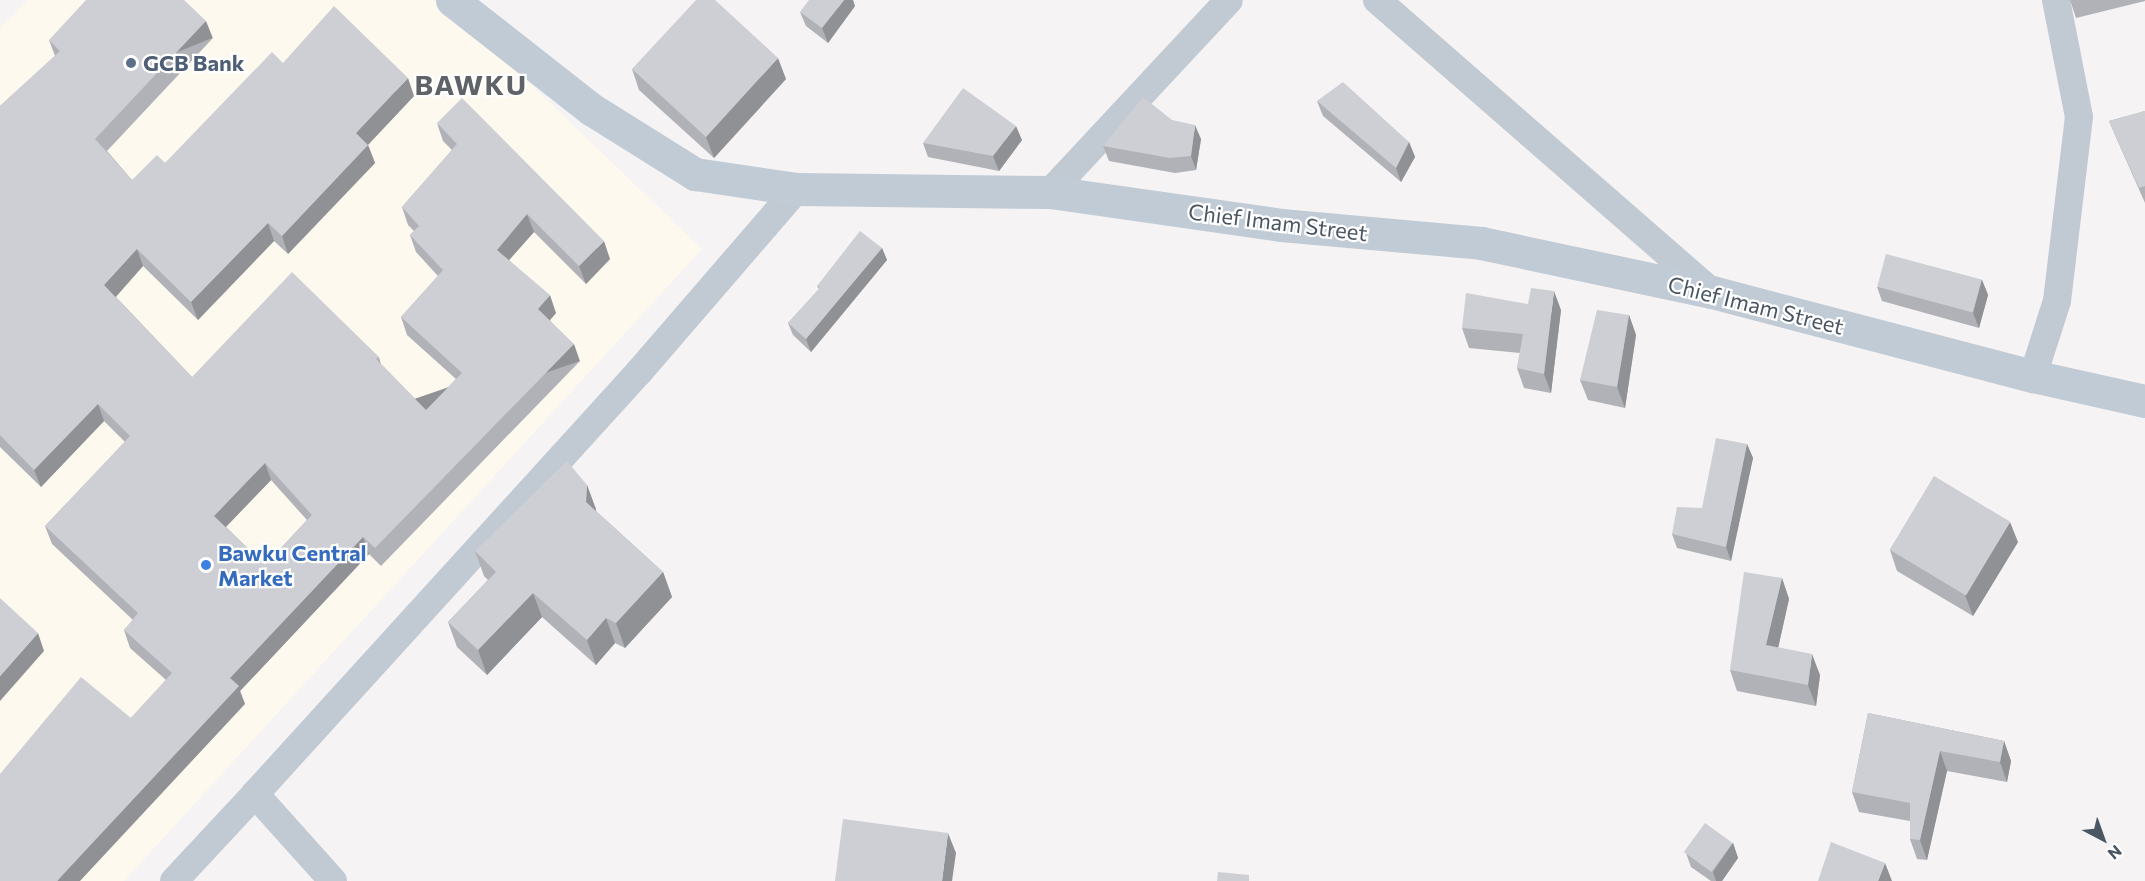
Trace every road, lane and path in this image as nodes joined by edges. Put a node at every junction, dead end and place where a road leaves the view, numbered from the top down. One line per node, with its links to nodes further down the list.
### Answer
1 (452, 0): 5 (street, Chief Imam Street)
2 (1229, 0): 6 (street)
3 (1377, 0): 7 (street)
4 (2056, 0): 8 (street)
5 (797, 189): 6 (street, Chief Imam Street); 10 (street)
6 (1050, 192): 7 (street, Chief Imam Street)
7 (1713, 292): 8 (street, Chief Imam Street)
8 (2033, 376): 9 (street, Chief Imam Street)
9 (2145, 401)
10 (255, 794): 11 (street); 12 (street)
11 (174, 881)
12 (333, 881)

